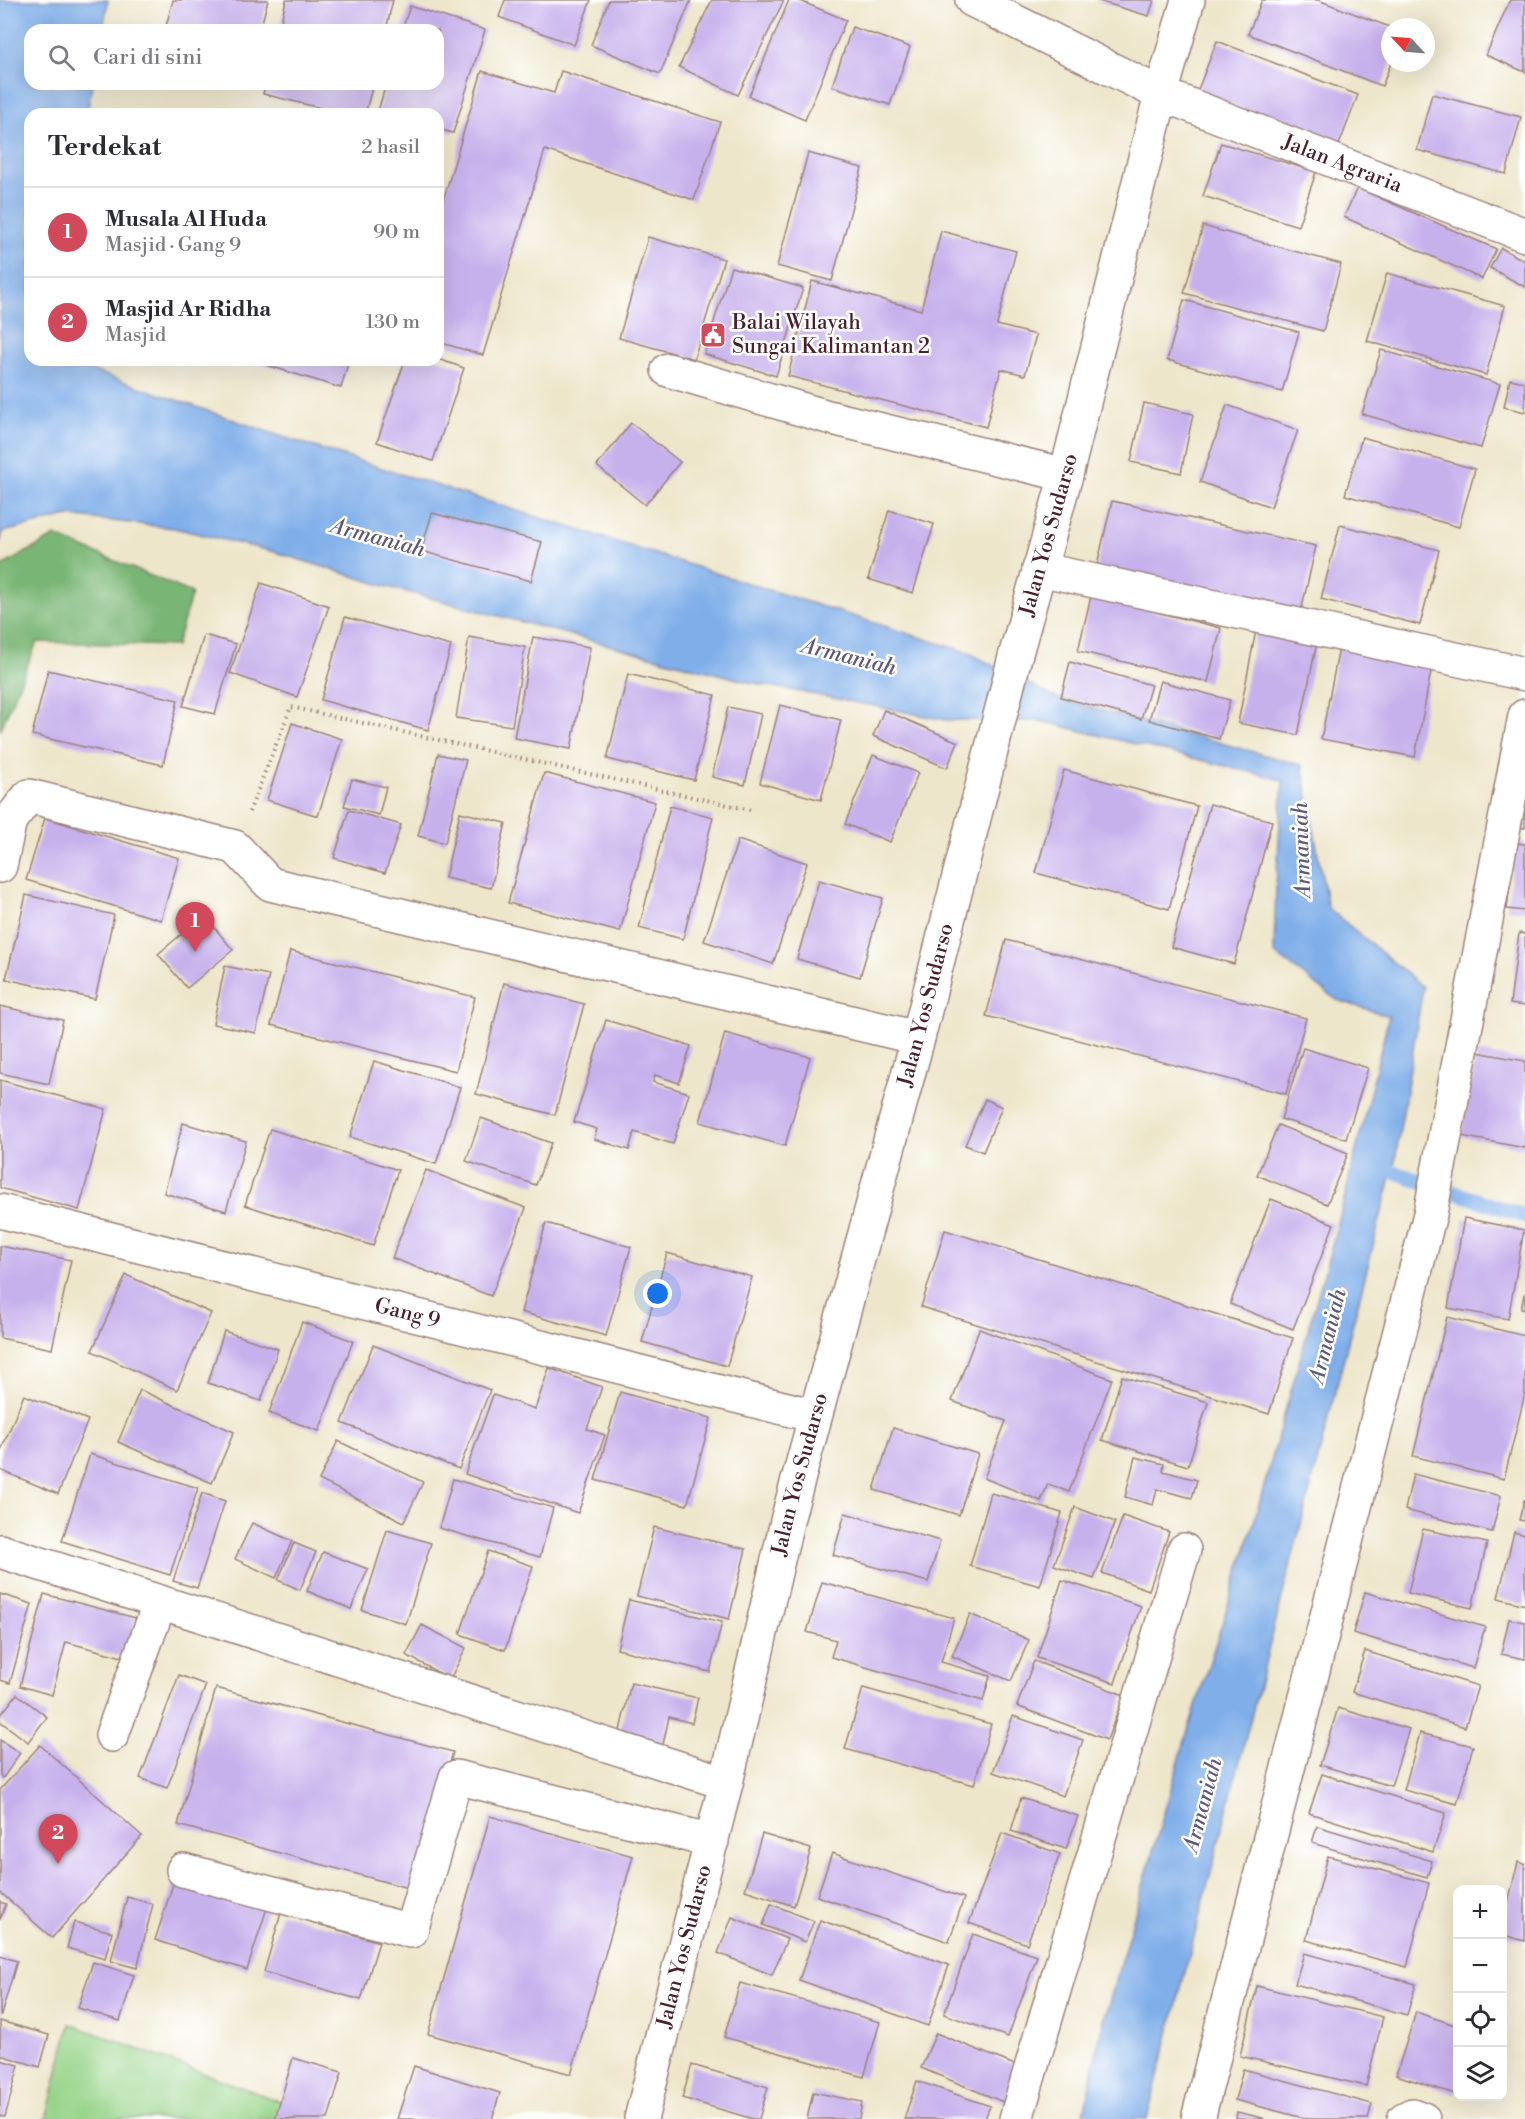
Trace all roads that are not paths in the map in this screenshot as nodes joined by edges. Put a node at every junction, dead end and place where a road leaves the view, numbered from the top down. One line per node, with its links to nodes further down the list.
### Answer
1 (972, 0): 3 (main road)
2 (1188, 0): 3 (main road, Jalan Yos Sudarso)
3 (1161, 94): 4 (main road, Jalan Agraria); 6 (main road, Jalan Yos Sudarso)
4 (1525, 235)
5 (668, 370): 6 (main road)
6 (1066, 475): 7 (main road, Jalan Yos Sudarso)
7 (1039, 569): 8 (main road); 11 (main road, Jalan Yos Sudarso)
8 (1525, 674)
9 (1525, 716): 23 (main road)
10 (0, 866): 11 (main road)
11 (918, 1038): 13 (main road, Jalan Yos Sudarso)
12 (0, 1211): 13 (main road, Gang 9)
13 (815, 1416): 18 (main road, Jalan Yos Sudarso)
14 (1184, 1550): 22 (main road)
15 (0, 1551): 16 (main road)
16 (160, 1602): 17 (main road); 18 (main road)
17 (112, 1735)
18 (726, 1783): 19 (main road, Jalan Yos Sudarso)
19 (712, 1841): 20 (main road); 21 (main road, Jalan Yos Sudarso)
20 (183, 1870)
21 (641, 2119)
22 (1016, 2119)
23 (1198, 2119)
24 (1404, 2119): 25 (main road)
25 (1423, 2119)

